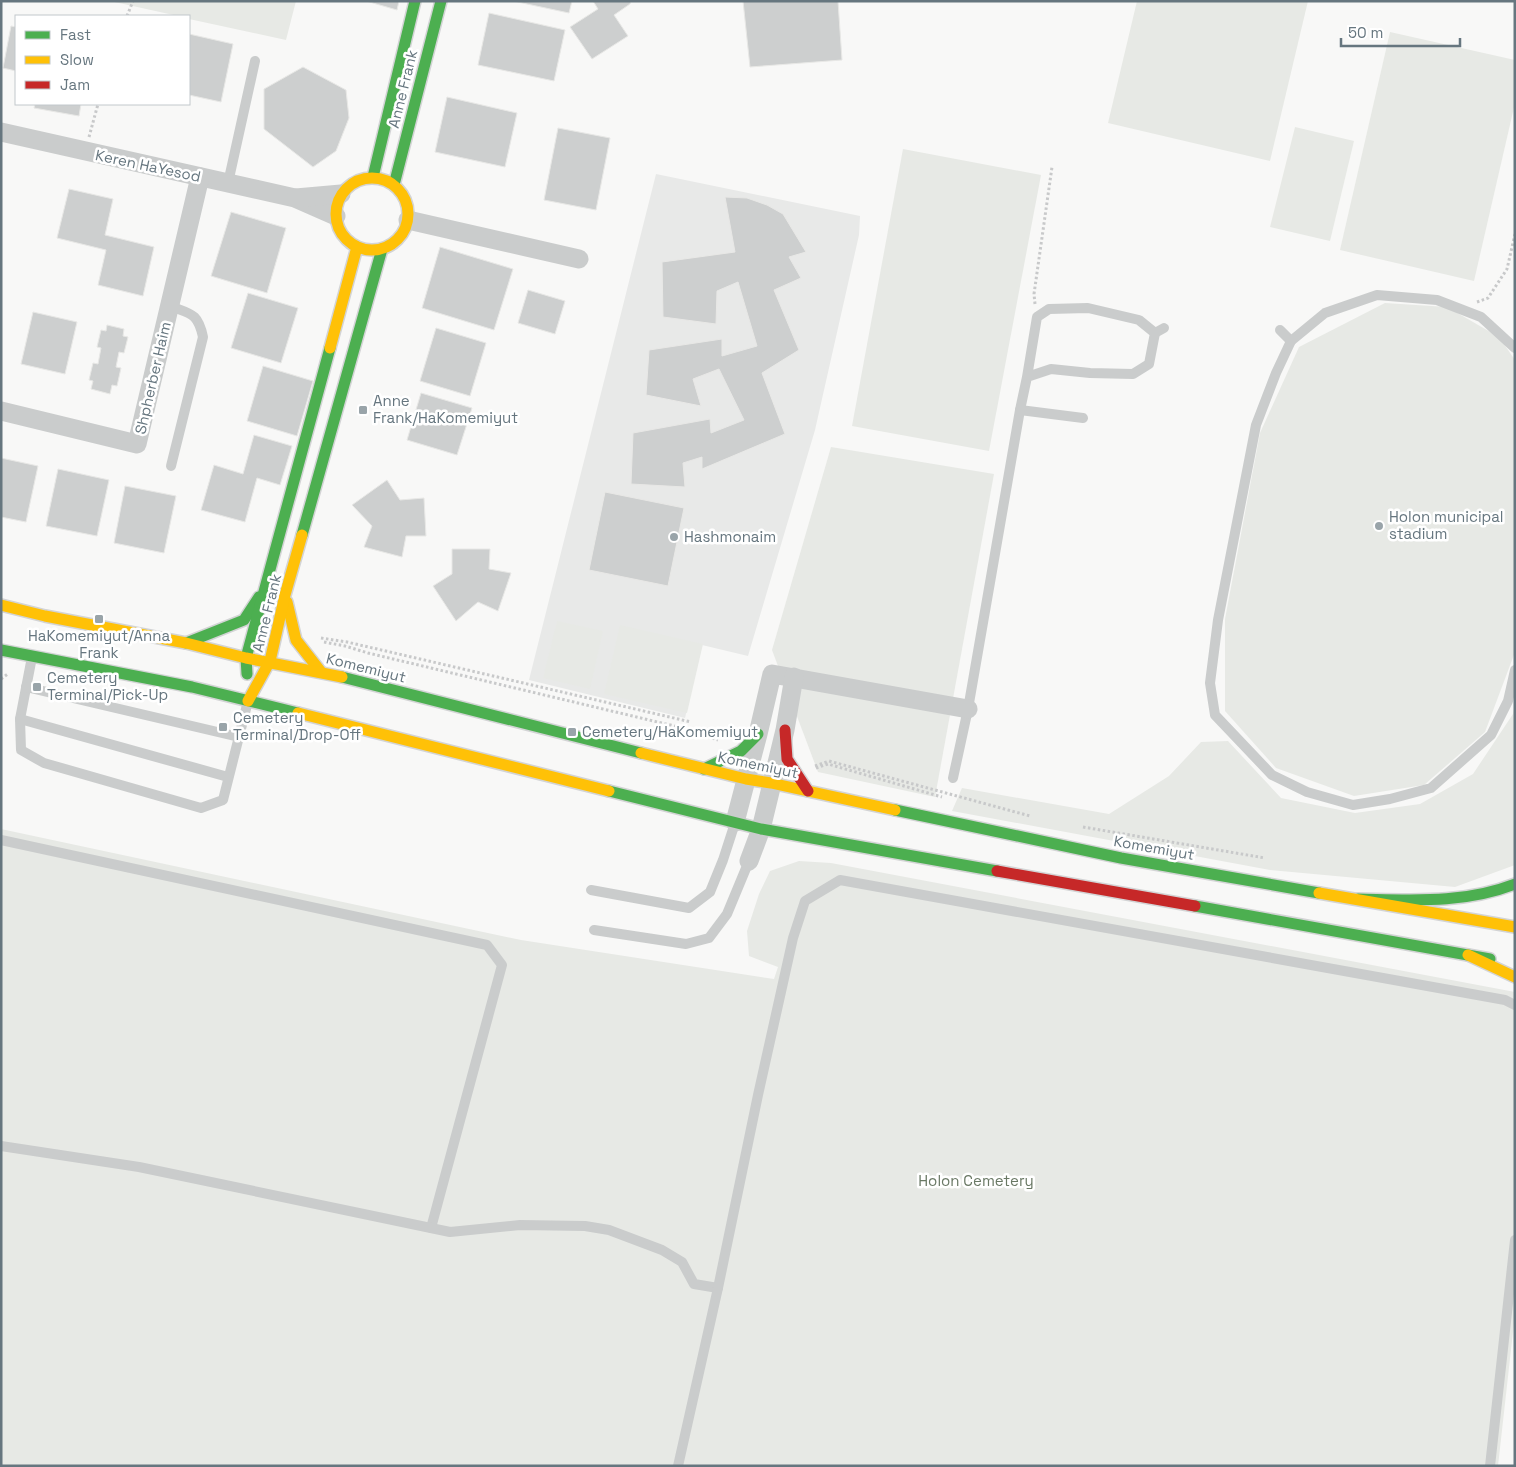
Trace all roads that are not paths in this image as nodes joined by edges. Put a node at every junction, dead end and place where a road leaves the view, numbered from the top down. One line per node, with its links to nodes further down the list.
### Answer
1 (415, 1): 6 (main road, Anne Frank)
2 (442, 1): 8 (main road, Anne Frank)
3 (255, 61): 7 (lane)
4 (1, 132): 5 (street, Keren HaYesod)
5 (200, 177): 7 (street, Keren HaYesod); 16 (street, Shpherber Haim)
6 (373, 177): 8 (main road); 9 (main road)
7 (228, 183): 10 (street, Keren HaYesod)
8 (394, 184): 12 (main road)
9 (341, 194): 10 (street, Keren HaYesod); 11 (main road)
10 (295, 198): 11 (street, Keren HaYesod)
11 (336, 216): 13 (main road)
12 (408, 220): 14 (main road); 15 (street)
13 (357, 247): 14 (main road); 25 (main road, Anne Frank)
14 (382, 249): 26 (main road, Anne Frank)
15 (579, 259)
16 (170, 306): 22 (street, Shpherber Haim); 24 (lane)
17 (1280, 330): 18 (lane)
18 (1291, 341): 19 (lane); 33 (lane)
19 (1515, 348)
20 (1027, 377): 20 (lane); 21 (lane)
21 (1020, 410): 23 (lane); 38 (lane)
22 (1, 412)
23 (1083, 418)
24 (171, 466)
25 (266, 586): 28 (main road); 31 (main road, Anne Frank)
26 (286, 595): 32 (main road, Anne Frank); 34 (main road)
27 (1, 605): 28 (main road, Komemiyut)
28 (186, 643): 31 (main road, Komemiyut)
29 (1, 650): 30 (main road)
30 (32, 656): 36 (lane); 37 (main road)
31 (246, 658): 32 (main road, Komemiyut); 37 (main road, Anne Frank)
32 (270, 661): 34 (main road, Komemiyut); 37 (main road, Anne Frank)
33 (1515, 670)
34 (321, 672): 43 (main road, Komemiyut)
35 (794, 677): 38 (street); 40 (street); 41 (street)
36 (26, 687): 39 (lane); 42 (lane)
37 (248, 701): 42 (lane); 49 (main road)
38 (968, 709): 45 (lane)
39 (20, 719): 44 (lane); 44 (lane)
40 (786, 730): 47 (street); 48 (main road)
41 (758, 734): 43 (main road); 46 (street)
42 (239, 737): 44 (lane)
43 (704, 769): 46 (main road, Komemiyut)
44 (228, 778)
45 (953, 778)
46 (746, 780): 47 (main road, Komemiyut); 49 (street)
47 (771, 783): 48 (main road, Komemiyut); 50 (street)
48 (808, 791): 55 (main road, Komemiyut)
49 (735, 822): 50 (main road); 54 (lane)
50 (760, 829): 52 (street); 58 (main road)
51 (1, 840): 63 (lane)
52 (749, 861): 57 (lane)
53 (1515, 884): 55 (main road)
54 (591, 890)
55 (1358, 899): 56 (main road, Komemiyut)
56 (1515, 926)
57 (594, 930)
58 (1468, 956): 59 (main road); 60 (main road)
59 (1505, 960)
60 (1515, 977)
61 (1515, 1005): 65 (lane)
62 (1, 1146): 63 (lane)
63 (431, 1228): 65 (lane)
64 (1515, 1240): 67 (lane)
65 (718, 1288): 66 (lane)
66 (678, 1466)
67 (1490, 1466)

